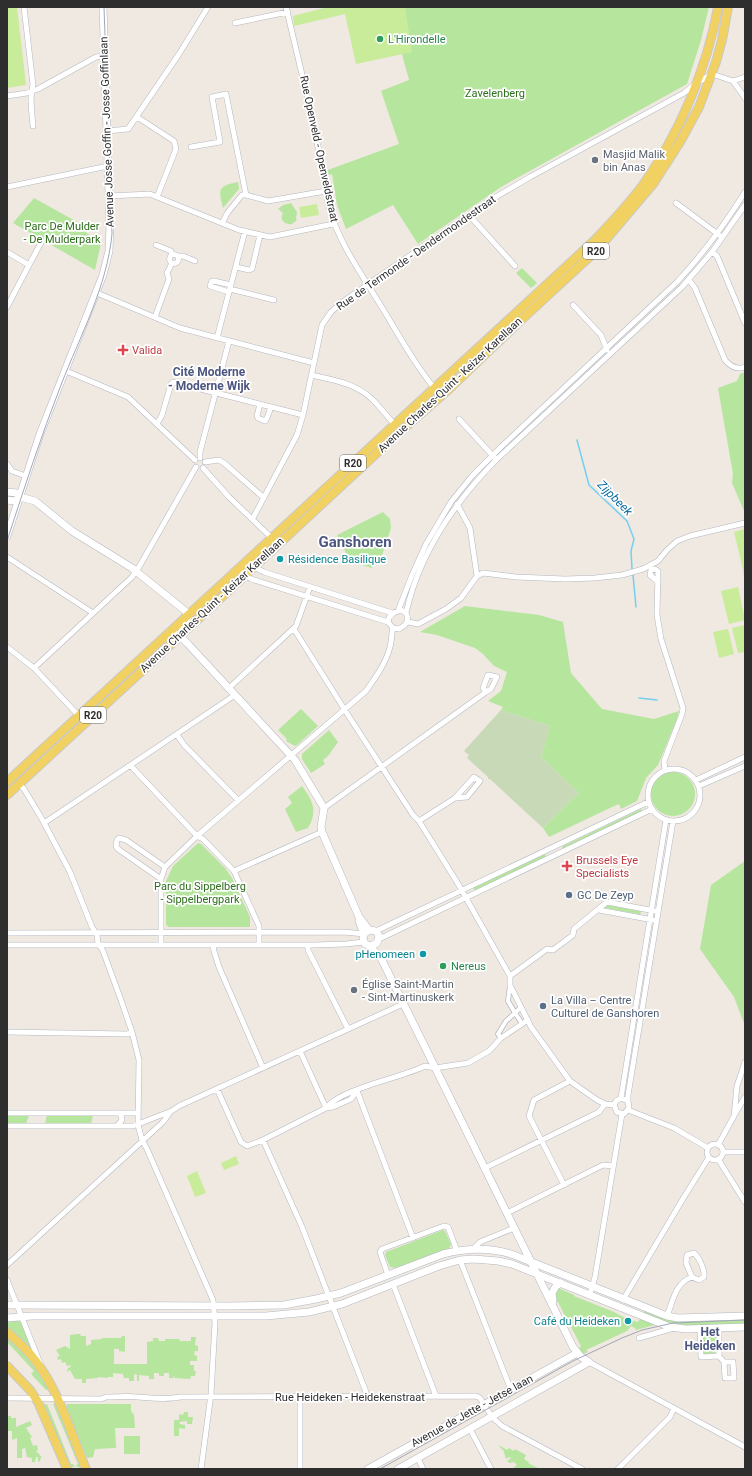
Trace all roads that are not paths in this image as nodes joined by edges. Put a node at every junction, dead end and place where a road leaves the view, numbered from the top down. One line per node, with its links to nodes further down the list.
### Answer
1 (24, 7): 14 (street)
2 (103, 7): 8 (main road, Avenue Josse Goffin - Josse Goffinlaan)
3 (208, 7): 17 (street)
4 (718, 7): 9 (main road, Avenue Charles-Quint - Keizer Karellaan / R20)
5 (728, 7): 10 (main road, Avenue Charles-Quint - Keizer Karellaan / R20)
6 (287, 10): 7 (street); 23 (street, Rue Openveld - Openveldstraat)
7 (235, 23)
8 (104, 56): 14 (street); 19 (main road, Avenue Josse Goffin - Josse Goffinlaan)
9 (704, 62): 10 (main road); 13 (main road, Avenue Charles-Quint - Keizer Karellaan / R20)
10 (712, 74): 12 (street); 13 (street, Rue de Termonde - Dendermondestraat); 65 (main road, Avenue Charles-Quint - Keizer Karellaan / R20)
11 (745, 77): 12 (street)
12 (733, 81): 16 (street)
13 (695, 84): 30 (street, Rue de Termonde - Dendermondestraat); 63 (main road, Avenue Charles-Quint - Keizer Karellaan / R20)
14 (31, 92): 15 (street); 18 (street)
15 (7, 96)
16 (745, 98)
17 (137, 117): 19 (street); 27 (street)
18 (33, 126)
19 (107, 130): 21 (main road, Avenue Josse Goffin - Josse Goffinlaan)
20 (191, 148): 25 (street)
21 (108, 166): 22 (street); 26 (main road, Avenue Josse Goffin - Josse Goffinlaan)
22 (7, 187)
23 (326, 190): 25 (street); 32 (street, Rue Openveld - Openveldstraat)
24 (745, 192): 34 (street)
25 (246, 195): 31 (street)
26 (109, 196): 27 (street); 49 (main road, Avenue Josse Goffin - Josse Goffinlaan)
27 (157, 197): 31 (street)
28 (676, 203): 34 (street)
29 (745, 206): 36 (street)
30 (469, 215): 44 (street); 47 (street, Rue de Termonde - Dendermondestraat)
31 (222, 222): 33 (street)
32 (333, 224): 35 (street); 47 (street, Rue Openveld - Openveldstraat)
33 (245, 231): 35 (street); 45 (street)
34 (718, 234): 36 (street); 57 (street)
35 (260, 235): 45 (street)
36 (723, 238): 40 (street)
37 (42, 241): 43 (street)
38 (156, 245): 41 (street)
39 (7, 252): 43 (street)
40 (712, 252): 46 (street); 54 (street)
41 (175, 256): 42 (street); 53 (street)
42 (195, 261)
43 (29, 265): 52 (street)
44 (515, 266)
45 (236, 267): 48 (street)
46 (689, 280): 58 (street); 60 (street)
47 (368, 285): 59 (street, Rue de Termonde - Dendermondestraat); 63 (street, Rue Openveld - Openveldstraat)
48 (230, 289): 50 (street); 55 (street)
49 (97, 293): 53 (street); 61 (main road, Avenue Josse Goffin - Josse Goffinlaan)
50 (274, 300)
51 (573, 305): 57 (street)
52 (7, 307)
53 (155, 317): 55 (street)
54 (745, 323)
55 (217, 338): 56 (street)
56 (229, 341): 59 (street); 64 (street)
57 (606, 349): 58 (street); 73 (street)
58 (611, 354): 75 (street)
59 (314, 363): 62 (street, Rue de Termonde - Dendermondestraat)
60 (745, 368)
61 (66, 370): 68 (main road, Avenue Josse Goffin - Josse Goffinlaan); 71 (street)
62 (311, 375): 69 (street, Rue de Termonde - Dendermondestraat); 72 (street)
63 (434, 389): 65 (street, Rue Openveld - Openveldstraat); 72 (main road, Avenue Charles-Quint - Keizer Karellaan / R20)
64 (216, 392): 66 (street); 71 (street); 74 (street)
65 (440, 396): 89 (main road, Avenue Charles-Quint - Keizer Karellaan / R20)
66 (260, 404): 67 (street); 67 (street)
67 (270, 407): 69 (street)
68 (48, 414): 80 (main road, Avenue Josse Goffin - Josse Goffinlaan); 83 (main road, Avenue Josse Goffin - Josse Goffinlaan)
69 (303, 415): 82 (street, Rue de Termonde - Dendermondestraat)
70 (459, 419): 73 (street)
71 (157, 424): 74 (street)
72 (395, 425): 89 (main road, Avenue Charles-Quint - Keizer Karellaan / R20)
73 (492, 455): 75 (street); 100 (street)
74 (198, 459): 76 (street); 78 (street)
75 (496, 460): 85 (street)
76 (206, 462): 79 (street); 82 (street)
77 (7, 464): 80 (street)
78 (196, 467): 79 (street); 94 (street)
79 (203, 468): 86 (street)
80 (23, 475): 83 (main road, Avenue Josse Goffin - Josse Goffinlaan)
81 (7, 492): 83 (main road)
82 (264, 498): 86 (street, Rue de Termonde - Dendermondestraat)
83 (17, 499): 84 (main road); 88 (main road); 94 (main road)
84 (7, 500)
85 (457, 504): 96 (street); 103 (street)
86 (253, 518): 89 (street)
87 (745, 523): 96 (street)
88 (7, 536)
89 (275, 541): 91 (main road, Avenue Charles-Quint - Keizer Karellaan / R20); 92 (main road, Avenue Charles-Quint - Keizer Karellaan / R20)
90 (7, 557): 101 (street)
91 (249, 560): 92 (street); 93 (main road, Avenue Charles-Quint - Keizer Karellaan / R20)
92 (254, 567): 95 (main road, Avenue Charles-Quint - Keizer Karellaan / R20); 98 (street)
93 (240, 569): 95 (street); 104 (main road, Avenue Charles-Quint - Keizer Karellaan / R20)
94 (136, 571): 101 (street); 104 (main road)
95 (245, 575): 99 (street); 110 (main road, Avenue Charles-Quint - Keizer Karellaan / R20)
96 (477, 576): 106 (street)
97 (658, 582): 124 (street)
98 (310, 587): 99 (street); 102 (street)
99 (306, 596): 105 (street); 108 (street)
100 (398, 611): 102 (street); 103 (street)
101 (93, 613): 112 (street)
102 (392, 613): 105 (street)
103 (406, 613): 106 (street)
104 (189, 614): 109 (main road, Avenue Charles-Quint - Keizer Karellaan / R20); 110 (main road)
105 (388, 622): 107 (street)
106 (408, 622): 107 (street)
107 (393, 628): 116 (street)
108 (294, 629): 113 (street); 116 (street)
109 (169, 632): 110 (main road); 117 (main road, Avenue Charles-Quint - Keizer Karellaan / R20)
110 (180, 636): 113 (main road); 127 (main road, Avenue Charles-Quint - Keizer Karellaan / R20)
111 (7, 647): 112 (street)
112 (34, 668): 117 (street)
113 (229, 688): 115 (main road)
114 (486, 692): 123 (street)
115 (235, 695): 118 (street); 119 (main road)
116 (345, 710): 119 (street); 123 (street)
117 (79, 716): 126 (main road, Avenue Charles-Quint - Keizer Karellaan / R20)
118 (177, 735): 121 (street); 131 (street)
119 (290, 756): 131 (street); 133 (main road)
120 (745, 757): 125 (street)
121 (130, 766): 138 (street); 140 (street)
122 (745, 766): 128 (street)
123 (382, 767): 133 (street); 137 (street)
124 (665, 770): 125 (street); 132 (street)
125 (696, 780): 128 (street)
126 (7, 782)
127 (19, 784): 129 (main road, Avenue Charles-Quint - Keizer Karellaan / R20); 138 (street)
128 (699, 786): 136 (street)
129 (7, 795)
130 (455, 798): 130 (street); 137 (street)
131 (238, 800): 140 (street)
132 (648, 802): 134 (street); 141 (street)
133 (324, 808): 139 (main road)
134 (652, 809): 135 (street); 142 (street)
135 (666, 820): 136 (street); 149 (street)
136 (673, 821): 150 (street)
137 (419, 822): 146 (street)
138 (44, 823): 154 (street)
139 (322, 832): 144 (street); 151 (main road)
140 (197, 836): 143 (street); 144 (street)
141 (552, 849): 142 (street); 146 (street)
142 (555, 856): 147 (street)
143 (165, 867): 145 (street); 145 (street)
144 (234, 871): 155 (street)
145 (161, 879): 158 (street)
146 (462, 890): 147 (street); 156 (street)
147 (466, 898): 161 (street); 168 (street)
148 (599, 910): 149 (street); 152 (street); 168 (street)
149 (652, 910): 150 (street); 152 (street)
150 (658, 911): 153 (street)
151 (359, 919): 156 (main road); 159 (street)
152 (650, 919): 153 (street); 173 (street)
153 (657, 920): 174 (street)
154 (95, 932): 157 (street); 158 (street); 163 (street)
155 (259, 932): 158 (street); 159 (street); 166 (street)
156 (370, 932): 159 (street); 160 (main road); 161 (main road)
157 (7, 933)
158 (161, 933): 164 (street)
159 (352, 933)
160 (364, 942): 161 (main road); 167 (street)
161 (376, 943): 170 (main road)
162 (7, 945): 163 (street)
163 (100, 945): 164 (street); 179 (street)
164 (161, 945): 165 (street)
165 (213, 945): 166 (street); 183 (street)
166 (259, 945): 167 (street)
167 (308, 945): 177 (street)
168 (510, 976): 169 (street)
169 (510, 985): 172 (street); 175 (street)
170 (403, 1004): 177 (street); 184 (main road)
171 (519, 1009): 172 (street)
172 (515, 1013): 176 (street); 180 (street)
173 (634, 1014): 174 (street); 190 (street)
174 (641, 1015): 191 (street)
175 (528, 1020): 180 (street); 186 (street)
176 (521, 1022)
177 (348, 1029): 181 (street)
178 (7, 1032): 179 (street)
179 (132, 1032): 199 (street)
180 (501, 1038): 184 (street)
181 (300, 1051): 183 (street); 194 (street)
182 (745, 1062): 185 (street)
183 (263, 1068): 187 (street)
184 (435, 1068): 188 (street); 215 (main road)
185 (743, 1075): 201 (street)
186 (570, 1081): 192 (street); 207 (street)
187 (217, 1089): 196 (street); 206 (street)
188 (357, 1091): 194 (street); 220 (street)
189 (745, 1097): 201 (street)
190 (621, 1098): 191 (street); 193 (street)
191 (628, 1101): 195 (street)
192 (605, 1104): 193 (street); 207 (street)
193 (614, 1105): 200 (street)
194 (326, 1108): 206 (street)
195 (628, 1110): 200 (street); 209 (street)
196 (170, 1112): 202 (street); 205 (street)
197 (7, 1113): 198 (street)
198 (119, 1113): 199 (street); 204 (street)
199 (137, 1113): 202 (street)
200 (622, 1114): 214 (street)
201 (734, 1116): 208 (street)
202 (138, 1125): 204 (street); 205 (street)
203 (7, 1126): 204 (street)
204 (117, 1126)
205 (142, 1140): 225 (street); 238 (street)
206 (263, 1140): 234 (street)
207 (543, 1141): 215 (street); 216 (street)
208 (718, 1144): 209 (street); 210 (street)
209 (708, 1148): 212 (street)
210 (723, 1152): 211 (street); 213 (street)
211 (745, 1152)
212 (709, 1157): 213 (street); 235 (street)
213 (718, 1159): 217 (street)
214 (613, 1166): 216 (street); 232 (street)
215 (485, 1168): 218 (main road)
216 (564, 1185): 218 (street)
217 (745, 1202)
218 (507, 1214): 219 (main road)
219 (514, 1228): 221 (street); 224 (main road)
220 (414, 1238): 222 (street); 227 (street)
221 (473, 1249): 222 (main road); 224 (main road)
222 (457, 1251): 227 (main road)
223 (460, 1260): 226 (main road); 231 (main road); 258 (street)
224 (531, 1262): 226 (main road); 232 (main road)
225 (7, 1265)
226 (537, 1273): 230 (main road); 240 (main road)
227 (388, 1275): 234 (main road)
228 (692, 1277): 228 (street); 242 (street)
229 (7, 1280): 237 (street)
230 (561, 1283): 233 (main road); 240 (main road)
231 (393, 1284): 239 (main road); 259 (street)
232 (592, 1287): 233 (street); 235 (main road)
233 (590, 1294): 247 (main road)
234 (329, 1296): 238 (main road); 239 (street)
235 (623, 1300): 242 (main road)
236 (7, 1305): 237 (main road)
237 (17, 1305): 238 (main road); 244 (street)
238 (214, 1306): 241 (street)
239 (333, 1306): 241 (main road); 262 (street)
240 (554, 1307): 252 (main road)
241 (216, 1316): 244 (main road); 260 (street)
242 (667, 1316): 243 (main road)
243 (745, 1316)
244 (22, 1317): 245 (main road); 257 (street)
245 (7, 1318)
246 (745, 1327): 249 (main road)
247 (675, 1328): 248 (main road); 251 (street)
248 (700, 1328): 249 (main road); 253 (street)
249 (719, 1328): 253 (street)
250 (7, 1332): 257 (main road)
251 (639, 1338)
252 (577, 1353): 254 (main road); 258 (main road, Avenue de Jette - Jetse laan)
253 (719, 1356): 255 (street)
254 (589, 1362): 267 (street); 268 (main road, Avenue de Jette - Jetse laan)
255 (724, 1362)
256 (7, 1366): 264 (main road)
257 (44, 1374): 265 (main road)
258 (511, 1390): 266 (main road, Avenue de Jette - Jetse laan)
259 (436, 1396): 262 (street, Rue Heideken - Heidekenstraat); 266 (street, Rue Heideken - Heidekenstraat)
260 (210, 1397): 261 (street, Rue Heideken - Heidekenstraat); 265 (street, Rue Heideken - Heidekenstraat); 274 (street)
261 (300, 1397): 262 (street, Rue Heideken - Heidekenstraat); 275 (street)
262 (366, 1397)
263 (7, 1398): 264 (street, Rue Heideken - Heidekenstraat)
264 (36, 1398): 265 (street, Rue Heideken - Heidekenstraat); 272 (main road)
265 (57, 1398): 273 (main road)
266 (484, 1404): 268 (street); 276 (main road, Avenue de Jette - Jetse laan)
267 (674, 1408): 270 (street); 281 (street)
268 (492, 1417): 269 (main road, Avenue de Jette - Jetse laan); 280 (street)
269 (470, 1429): 271 (main road, Avenue de Jette - Jetse laan); 279 (street)
270 (745, 1447)
271 (418, 1458): 277 (main road, Avenue de Jette - Jetse laan); 278 (street)
272 (67, 1469)
273 (86, 1469)
274 (201, 1469)
275 (300, 1469)
276 (368, 1469)
277 (398, 1469)
278 (423, 1469)
279 (491, 1469)
280 (582, 1469)
281 (618, 1469)

